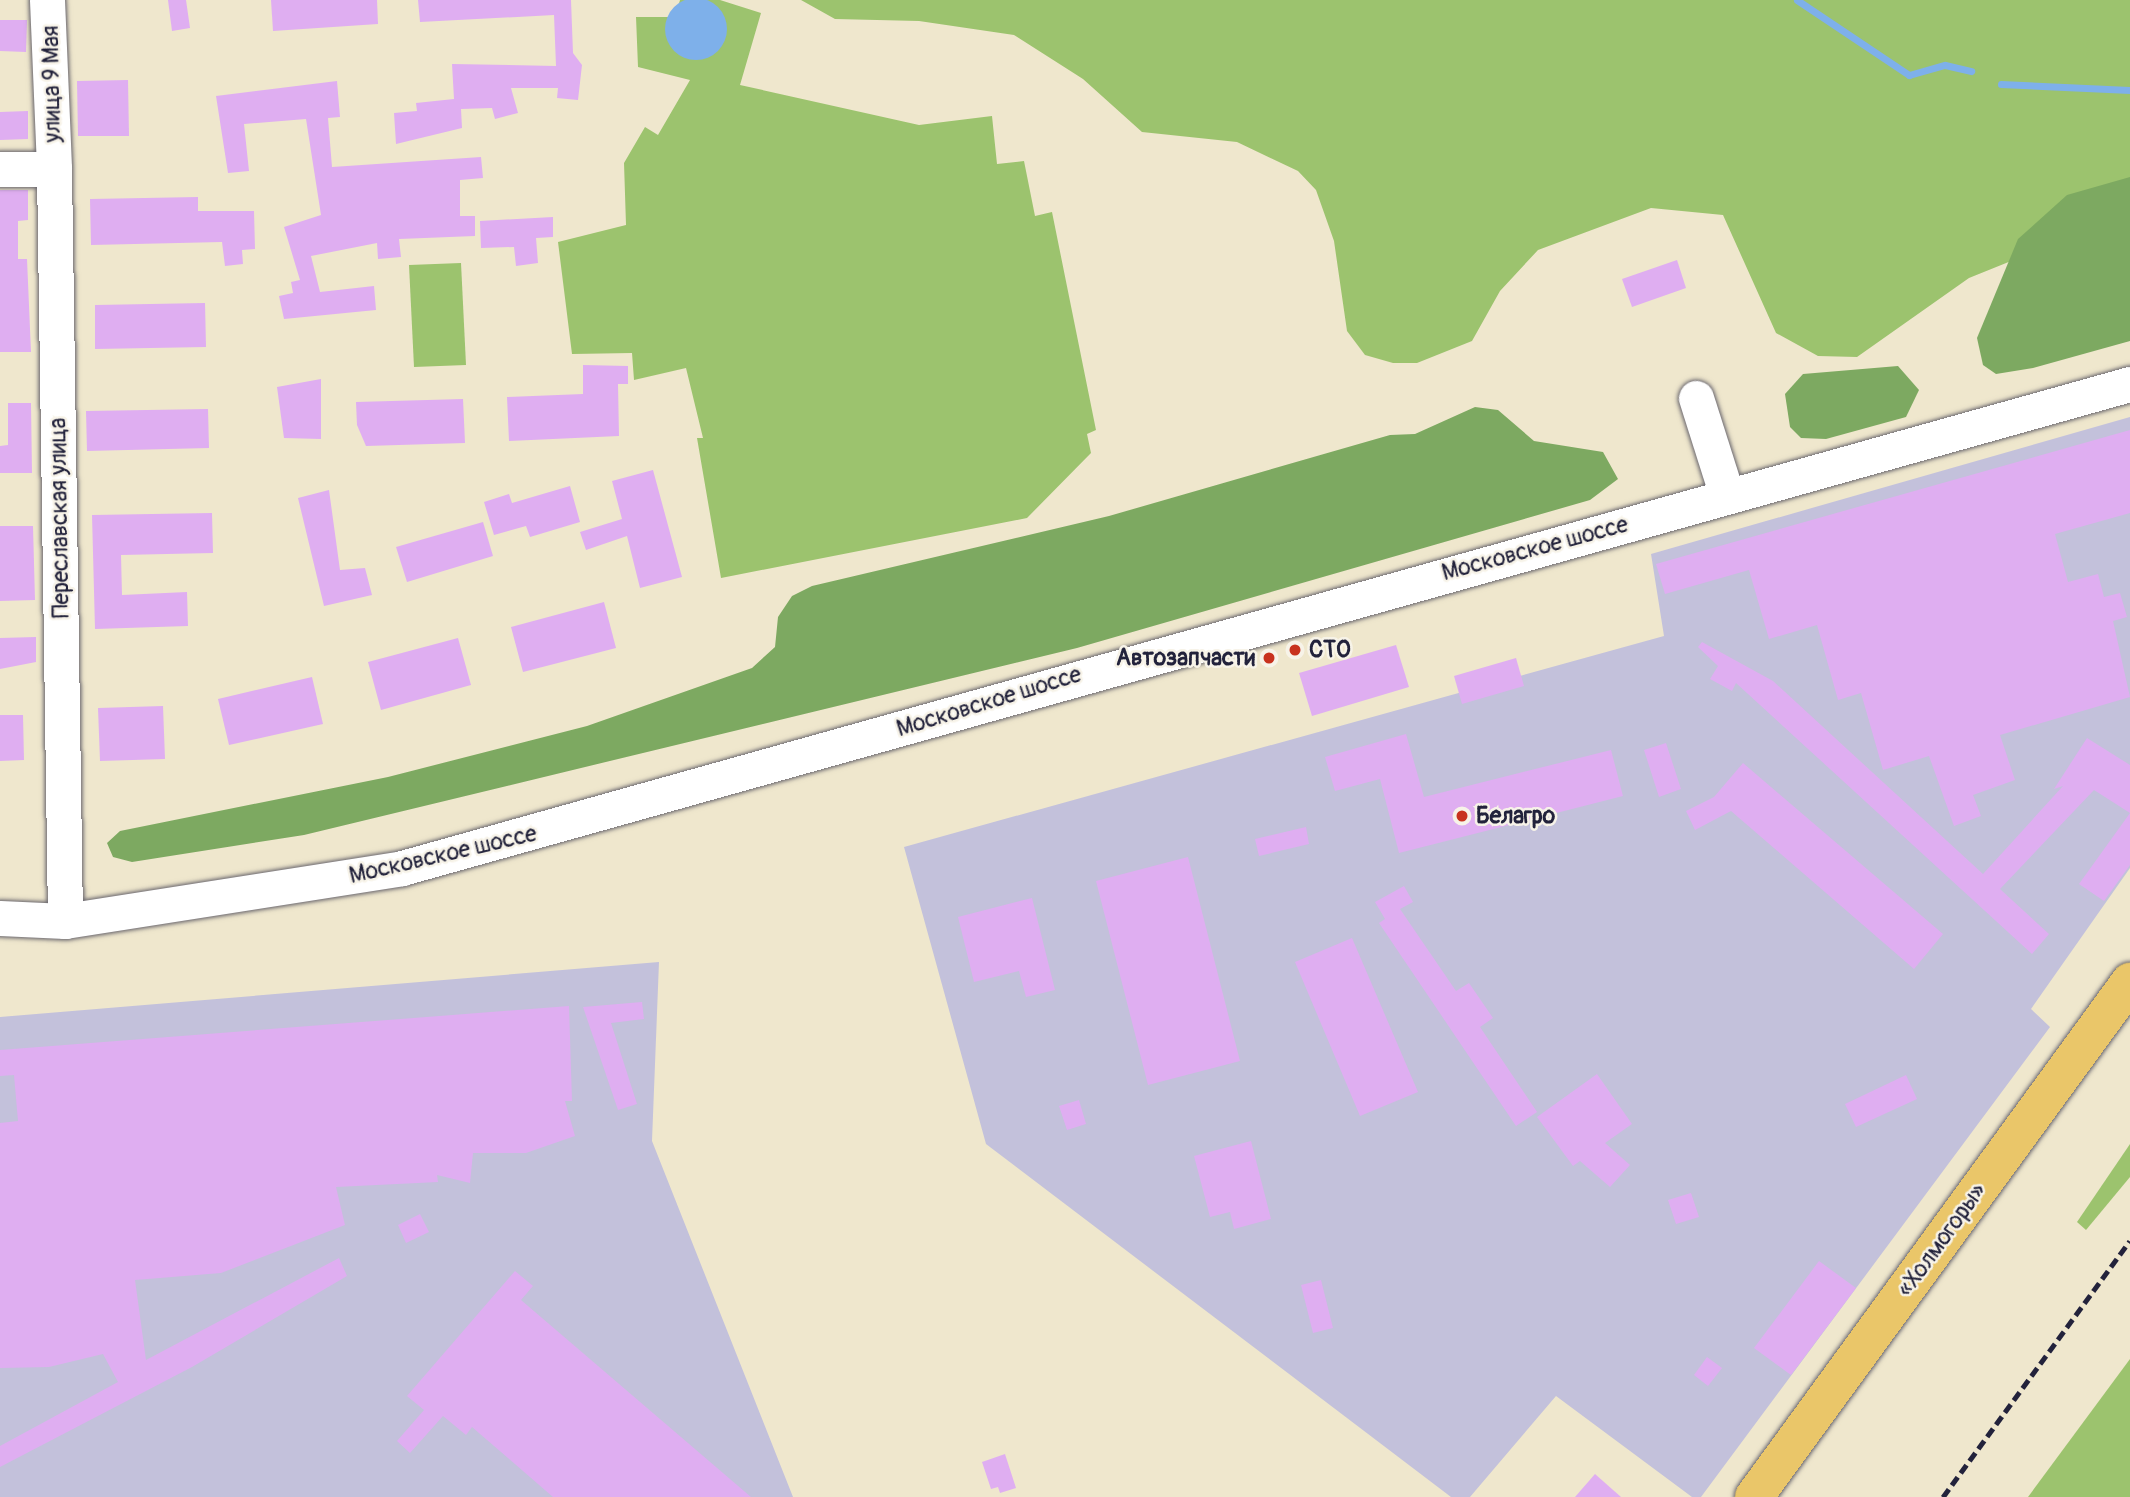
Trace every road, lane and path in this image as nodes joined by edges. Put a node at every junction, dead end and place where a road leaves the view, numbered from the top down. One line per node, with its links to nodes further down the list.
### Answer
1 (47, 0): 3 (street, улица 9 Мая)
2 (0, 169): 3 (street)
3 (54, 169): 8 (street, Переславская улица)
4 (2130, 384): 6 (street, Московское шоссе)
5 (1696, 398): 6 (street)
6 (1727, 496): 8 (street, Московское шоссе)
7 (0, 918): 8 (street, Московское шоссе)
8 (65, 921)
9 (2130, 982): 10 (highway, «Холмогоры»)
10 (1754, 1497)

